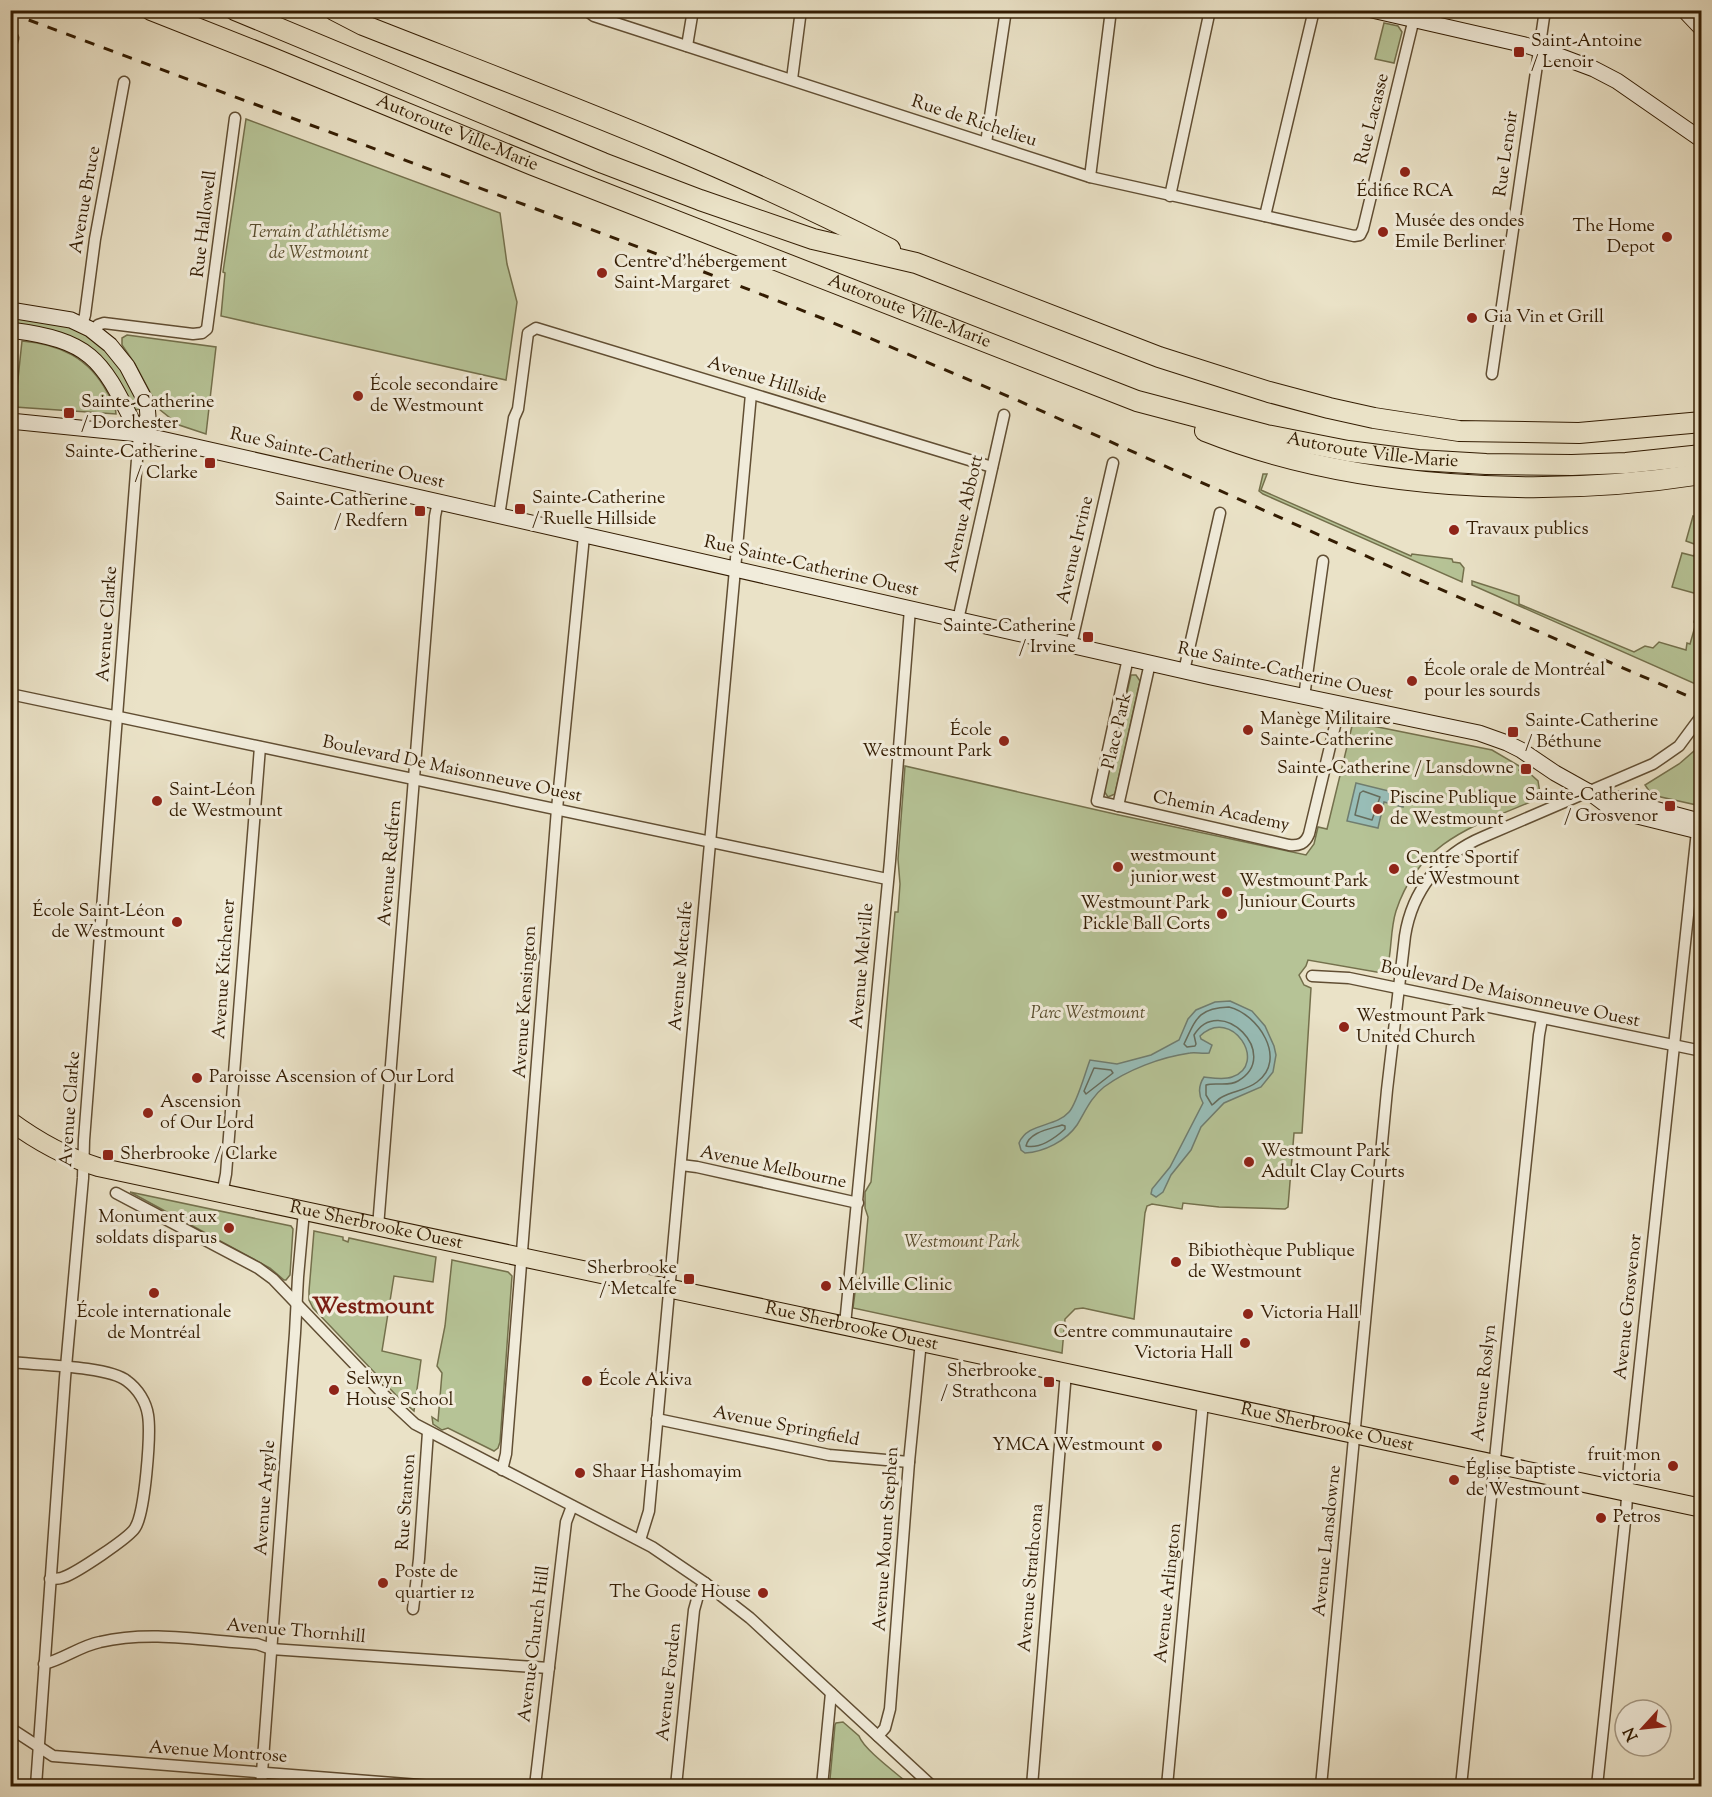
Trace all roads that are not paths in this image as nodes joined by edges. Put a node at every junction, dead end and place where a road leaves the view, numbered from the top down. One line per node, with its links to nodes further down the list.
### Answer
1 (151, 10): 35 (highway, Autoroute Ville-Marie)
2 (235, 10): 29 (highway, Autoroute Ville-Marie)
3 (334, 10): 29 (highway)
4 (586, 10): 17 (street, Rue de Richelieu)
5 (693, 10): 17 (street)
6 (801, 10): 20 (street)
7 (1006, 10): 24 (street)
8 (1111, 10): 25 (street)
9 (1210, 10): 26 (street)
10 (1314, 10): 27 (street)
11 (1372, 10): 14 (main road)
12 (1545, 10): 18 (street, Rue Lenoir)
13 (1684, 10): 15 (main road)
14 (1415, 15): 18 (main road); 28 (street, Rue Lacasse)
15 (1701, 28)
16 (13, 38): 19 (street)
17 (687, 46): 20 (street, Rue de Richelieu)
18 (1539, 48): 23 (main road); 33 (street, Rue Lenoir)
19 (10, 49)
20 (792, 79): 24 (street, Rue de Richelieu)
21 (124, 82): 31 (street, Avenue Bruce)
22 (235, 118): 31 (street, Rue Hallowell)
23 (1701, 140)
24 (986, 143): 25 (street, Rue de Richelieu)
25 (1090, 177): 26 (street, Rue de Richelieu)
26 (1170, 196): 27 (street, Rue de Richelieu)
27 (1265, 216): 28 (street, Rue de Richelieu)
28 (1360, 235)
29 (916, 263): 38 (highway, Autoroute Ville-Marie)
30 (10, 310): 31 (main road)
31 (87, 328): 39 (main road)
32 (10, 330): 39 (main road)
33 (1492, 374)
34 (751, 394): 42 (street, Avenue Hillside); 46 (street, Avenue Hillside); 49 (street, Avenue Metcalfe)
35 (1137, 401): 40 (highway, Autoroute Ville-Marie); 43 (highway)
36 (1004, 415): 42 (street, Avenue Abbott)
37 (10, 421): 39 (main road, Rue Sainte-Catherine Ouest)
38 (1701, 422)
39 (139, 434): 44 (main road, Rue Sainte-Catherine Ouest); 59 (street, Avenue Clarke)
40 (1701, 455)
41 (1113, 463): 52 (street, Avenue Irvine)
42 (992, 467): 51 (street, Avenue Abbott)
43 (1701, 474)
44 (438, 502): 46 (main road, Rue Sainte-Catherine Ouest); 62 (street, Avenue Redfern)
45 (1220, 513): 55 (street)
46 (499, 516): 47 (main road, Rue Sainte-Catherine Ouest)
47 (584, 536): 49 (main road, Rue Sainte-Catherine Ouest); 66 (street, Avenue Kensington)
48 (1323, 561): 57 (street)
49 (734, 569): 50 (main road, Rue Sainte-Catherine Ouest); 68 (street, Avenue Metcalfe)
50 (910, 609): 51 (main road, Rue Sainte-Catherine Ouest); 69 (street, Avenue Melville)
51 (958, 620): 52 (main road, Rue Sainte-Catherine Ouest)
52 (1071, 645): 53 (main road, Rue Sainte-Catherine Ouest)
53 (1128, 658): 54 (main road, Rue Sainte-Catherine Ouest); 64 (street, Place Park)
54 (1150, 663): 55 (main road, Rue Sainte-Catherine Ouest); 65 (street, Place Park)
55 (1184, 670): 57 (main road, Rue Sainte-Catherine Ouest)
56 (10, 694): 59 (street, Boulevard De Maisonneuve Ouest)
57 (1304, 697): 58 (main road, Rue Sainte-Catherine Ouest)
58 (1340, 705): 63 (main road, Rue Sainte-Catherine Ouest); 65 (street, Chemin Academy)
59 (117, 716): 61 (street, Boulevard De Maisonneuve Ouest); 76 (street, Avenue Clarke)
60 (1699, 719): 63 (street, Avenue Lansdowne)
61 (260, 747): 62 (street, Boulevard De Maisonneuve Ouest); 79 (street, Avenue Kitchener)
62 (415, 780): 66 (street, Boulevard De Maisonneuve Ouest); 82 (street, Avenue Redfern)
63 (1589, 792): 67 (main road, Rue Sainte-Catherine Ouest); 71 (street, Avenue Lansdowne)
64 (1097, 801): 65 (street, Chemin Academy)
65 (1118, 806)
66 (557, 809): 68 (street, Boulevard De Maisonneuve Ouest); 83 (street, Avenue Kensington)
67 (1700, 828): 73 (street, Avenue Grosvenor)
68 (709, 842): 69 (street, Boulevard De Maisonneuve Ouest); 77 (street, Avenue Metcalfe)
69 (887, 879): 80 (street, Avenue Melville)
70 (1312, 976): 71 (street, Boulevard De Maisonneuve Ouest)
71 (1398, 988): 72 (street, Boulevard De Maisonneuve Ouest); 94 (street, Avenue Lansdowne)
72 (1542, 1019): 73 (street, Boulevard De Maisonneuve Ouest); 96 (street, Avenue Roslyn)
73 (1674, 1045): 74 (street, Boulevard De Maisonneuve Ouest); 98 (street, Avenue Grosvenor)
74 (1701, 1051)
75 (13, 1128): 76 (main road, Rue Sherbrooke Ouest)
76 (83, 1162): 79 (main road, Rue Sherbrooke Ouest); 89 (street, Avenue Clarke)
77 (681, 1166): 80 (street, Avenue Melbourne); 84 (street, Avenue Metcalfe)
78 (116, 1193): 85 (street)
79 (222, 1194): 81 (main road, Rue Sherbrooke Ouest)
80 (858, 1203): 86 (street, Avenue Melville)
81 (304, 1211): 82 (main road, Rue Sherbrooke Ouest); 85 (street, Avenue Argyle)
82 (378, 1227): 83 (main road, Rue Sherbrooke Ouest)
83 (523, 1258): 84 (main road, Rue Sherbrooke Ouest); 97 (street, Avenue Kensington)
84 (669, 1288): 86 (main road, Rue Sherbrooke Ouest); 92 (street, Avenue Metcalfe)
85 (297, 1303): 93 (street); 105 (street, Avenue Argyle)
86 (845, 1325): 87 (main road, Rue Sherbrooke Ouest)
87 (921, 1341): 90 (main road, Rue Sherbrooke Ouest); 95 (street, Avenue Mount Stephen)
88 (10, 1362): 89 (street)
89 (67, 1368): 102 (street, Avenue Clarke); 102 (street)
90 (1066, 1372): 91 (main road, Rue Sherbrooke Ouest); 120 (street, Avenue Strathcona)
91 (1203, 1402): 94 (main road, Rue Sherbrooke Ouest); 121 (street, Avenue Arlington)
92 (657, 1419): 95 (street, Avenue Springfield); 101 (street, Avenue Metcalfe)
93 (428, 1432): 97 (street); 104 (street, Rue Stanton)
94 (1355, 1434): 96 (main road, Rue Sherbrooke Ouest); 122 (street, Avenue Lansdowne)
95 (909, 1462): 110 (street, Avenue Mount Stephen)
96 (1494, 1464): 98 (main road, Rue Sherbrooke Ouest); 123 (street, Avenue Roslyn)
97 (502, 1470): 99 (street)
98 (1627, 1492): 100 (main road, Rue Sherbrooke Ouest); 124 (street, Avenue Grosvenor)
99 (572, 1506): 101 (street); 107 (street, Avenue Church Hill)
100 (1701, 1508)
101 (640, 1540): 103 (street)
102 (51, 1579): 106 (street, Avenue Clarke)
103 (705, 1583): 108 (street); 117 (street, Avenue Forden)
104 (413, 1609)
105 (271, 1648): 106 (street, Avenue Thornhill); 107 (street, Avenue Thornhill); 112 (street, Avenue Argyle)
106 (44, 1664): 111 (street, Avenue Clarke)
107 (549, 1668): 116 (street, Avenue Church Hill)
108 (831, 1694): 110 (street); 118 (street)
109 (10, 1728): 111 (street, Avenue Montrose)
110 (878, 1736): 119 (street)
111 (38, 1748): 112 (street, Avenue Montrose); 113 (street, Avenue Clarke)
112 (262, 1773): 114 (street, Avenue Argyle); 115 (street, Avenue Montrose)
113 (36, 1786)
114 (261, 1786)
115 (432, 1786)
116 (535, 1786)
117 (676, 1786)
118 (822, 1786)
119 (932, 1786)
120 (1032, 1786)
121 (1167, 1786)
122 (1321, 1786)
123 (1461, 1786)
124 (1597, 1786)

